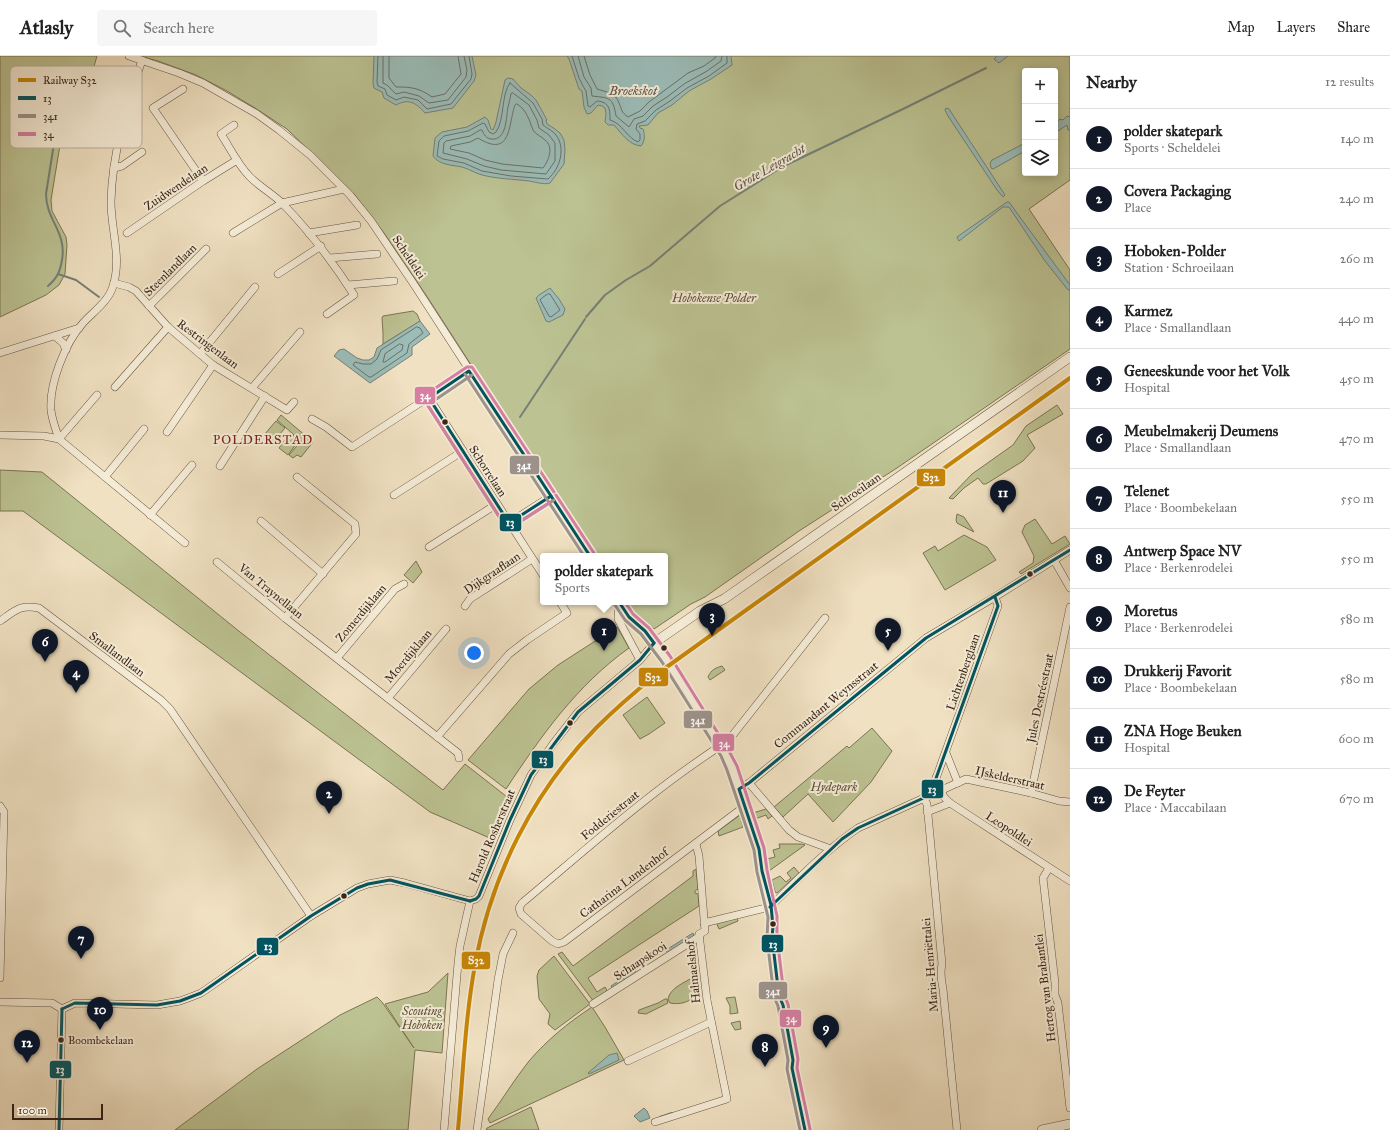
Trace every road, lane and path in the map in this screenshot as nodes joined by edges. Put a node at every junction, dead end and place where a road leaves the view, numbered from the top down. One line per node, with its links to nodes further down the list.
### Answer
1 (129, 56): 2 (street, Scheldelei)
2 (142, 60): 3 (street); 11 (street, Scheldelei)
3 (140, 66)
4 (183, 89): 10 (street)
5 (234, 125): 8 (street)
6 (118, 148): 9 (street)
7 (142, 152): 9 (street)
8 (237, 160): 10 (street, Zuidwendelaan); 12 (street)
9 (114, 168): 23 (street)
10 (203, 181): 15 (street, Zuidwendelaan)
11 (344, 189): 12 (street); 37 (street, Scheldelei)
12 (282, 203): 14 (street); 16 (street)
13 (357, 225): 14 (street)
14 (309, 232): 17 (street)
15 (127, 233)
16 (233, 233)
17 (321, 246): 20 (street); 21 (street)
18 (206, 249): 26 (street, Steenlandlaan)
19 (378, 254): 20 (street)
20 (330, 258): 24 (street)
21 (278, 274)
22 (394, 281): 24 (street)
23 (114, 283): 26 (street, Restringenlaan); 29 (street)
24 (348, 285): 27 (street)
25 (255, 287): 34 (street)
26 (149, 306): 28 (street, Restringenlaan)
27 (327, 314)
28 (168, 327): 34 (street, Restringenlaan); 38 (street)
29 (79, 328): 31 (street); 32 (street)
30 (300, 332): 39 (street)
31 (55, 336): 32 (street); 33 (street)
32 (66, 350): 48 (street)
33 (0, 353)
34 (200, 354): 36 (street, Restringenlaan)
35 (1070, 357): 81 (street, Schroeilaan)
36 (213, 364): 39 (street, Restringenlaan); 46 (street)
37 (469, 371): 42 (street); 55 (street, Scheldelei)
38 (115, 388)
39 (252, 388): 41 (street, Restringenlaan)
40 (97, 395): 48 (street)
41 (265, 396): 43 (street, Restringenlaan); 51 (street)
42 (429, 398): 44 (street); 49 (street, Schorrelaan)
43 (294, 402)
44 (312, 418)
45 (144, 429): 52 (street)
46 (167, 432)
47 (0, 435): 48 (street)
48 (59, 439): 52 (street)
49 (463, 451): 54 (street); 56 (street, Schorrelaan)
50 (192, 465): 57 (street)
51 (220, 466)
52 (104, 477): 57 (street)
53 (297, 477): 68 (street)
54 (394, 495)
55 (551, 496): 59 (street); 63 (street, Scheldelei)
56 (497, 504): 59 (street, Schorrelaan); 61 (street)
57 (150, 515): 60 (street)
58 (261, 521): 68 (street)
59 (510, 523): 64 (street, Schorrelaan)
60 (185, 543)
61 (429, 547)
62 (1070, 550): 65 (street, Commandant Weynsstraat)
63 (588, 553)
64 (532, 559): 67 (street, Schorrelaan); 75 (street, Dijkgraaflaan)
65 (1054, 560): 70 (street); 71 (street, Commandant Weynsstraat)
66 (217, 562): 77 (street, Van Traynellaan)
67 (540, 571)
68 (323, 574): 77 (street)
69 (404, 584): 82 (street, Zomerdijklaan)
70 (1070, 588)
71 (995, 597): 87 (street, Lichtenberglaan); 90 (street, Commandant Weynsstraat)
72 (562, 605): 85 (street)
73 (619, 605): 83 (street)
74 (621, 605): 81 (street)
75 (465, 606)
76 (1070, 607): 94 (street, Jules Destréestraat)
77 (285, 618): 82 (street, Van Traynellaan)
78 (825, 618): 86 (street, Fodderiestraat)
79 (0, 622): 108 (street, Smallandlaan)
80 (446, 629): 84 (street, Moerdijklaan)
81 (654, 644): 83 (street, Harold Rosherstraat); 86 (street)
82 (337, 658): 84 (street, Van Traynellaan)
83 (640, 660): 105 (street, Harold Rosherstraat)
84 (388, 698): 85 (street, Van Traynellaan)
85 (437, 737): 88 (street, Van Traynellaan)
86 (720, 746): 92 (street); 107 (street, Fodderiestraat)
87 (946, 753): 89 (street, Lichtenberglaan); 91 (street)
88 (459, 758)
89 (936, 778): 93 (street); 95 (street, Lichtenberglaan)
90 (749, 783): 92 (street, Commandant Weynsstraat); 102 (street)
91 (958, 783): 93 (street, IJskelderstraat); 94 (street, IJskelderstraat)
92 (739, 789): 99 (street)
93 (941, 790): 95 (street, IJskelderstraat); 97 (street, Leopoldlei)
94 (1032, 793): 96 (street, IJskelderstraat)
95 (927, 796): 100 (street, Maria-Henriëttalei); 102 (street, IJskelderstraat)
96 (1070, 802)
97 (950, 803): 100 (street); 103 (street, Leopoldlei)
98 (0, 806): 112 (street)
99 (745, 806): 101 (street, Catharina Lundenhof); 106 (street)
100 (927, 812): 125 (street, Maria-Henriëttalei)
101 (696, 844): 107 (street, Catharina Lundenhof); 109 (street, Halmaelshof)
102 (831, 849): 106 (street, IJskelderstraat)
103 (1049, 868): 104 (street, Leopoldlei); 118 (street, Hertog van Brabantlei)
104 (1070, 881)
105 (470, 901): 108 (street); 122 (street)
106 (770, 907): 109 (street); 124 (street)
107 (519, 908)
108 (311, 916): 115 (street)
109 (704, 923): 111 (street, Halmaelshof)
110 (513, 933): 123 (street)
111 (700, 936): 114 (street, Schaapskooi); 116 (street, Halmaelshof)
112 (0, 978)
113 (0, 1002): 115 (street)
114 (593, 1004)
115 (62, 1008): 121 (street)
116 (711, 1022): 117 (street); 119 (street, Halmaelshof)
117 (628, 1061)
118 (1070, 1108)
119 (655, 1122)
120 (1070, 1124): 126 (street)
121 (59, 1130)
122 (444, 1130)
123 (477, 1130)
124 (805, 1130)
125 (957, 1130)
126 (1042, 1130)

